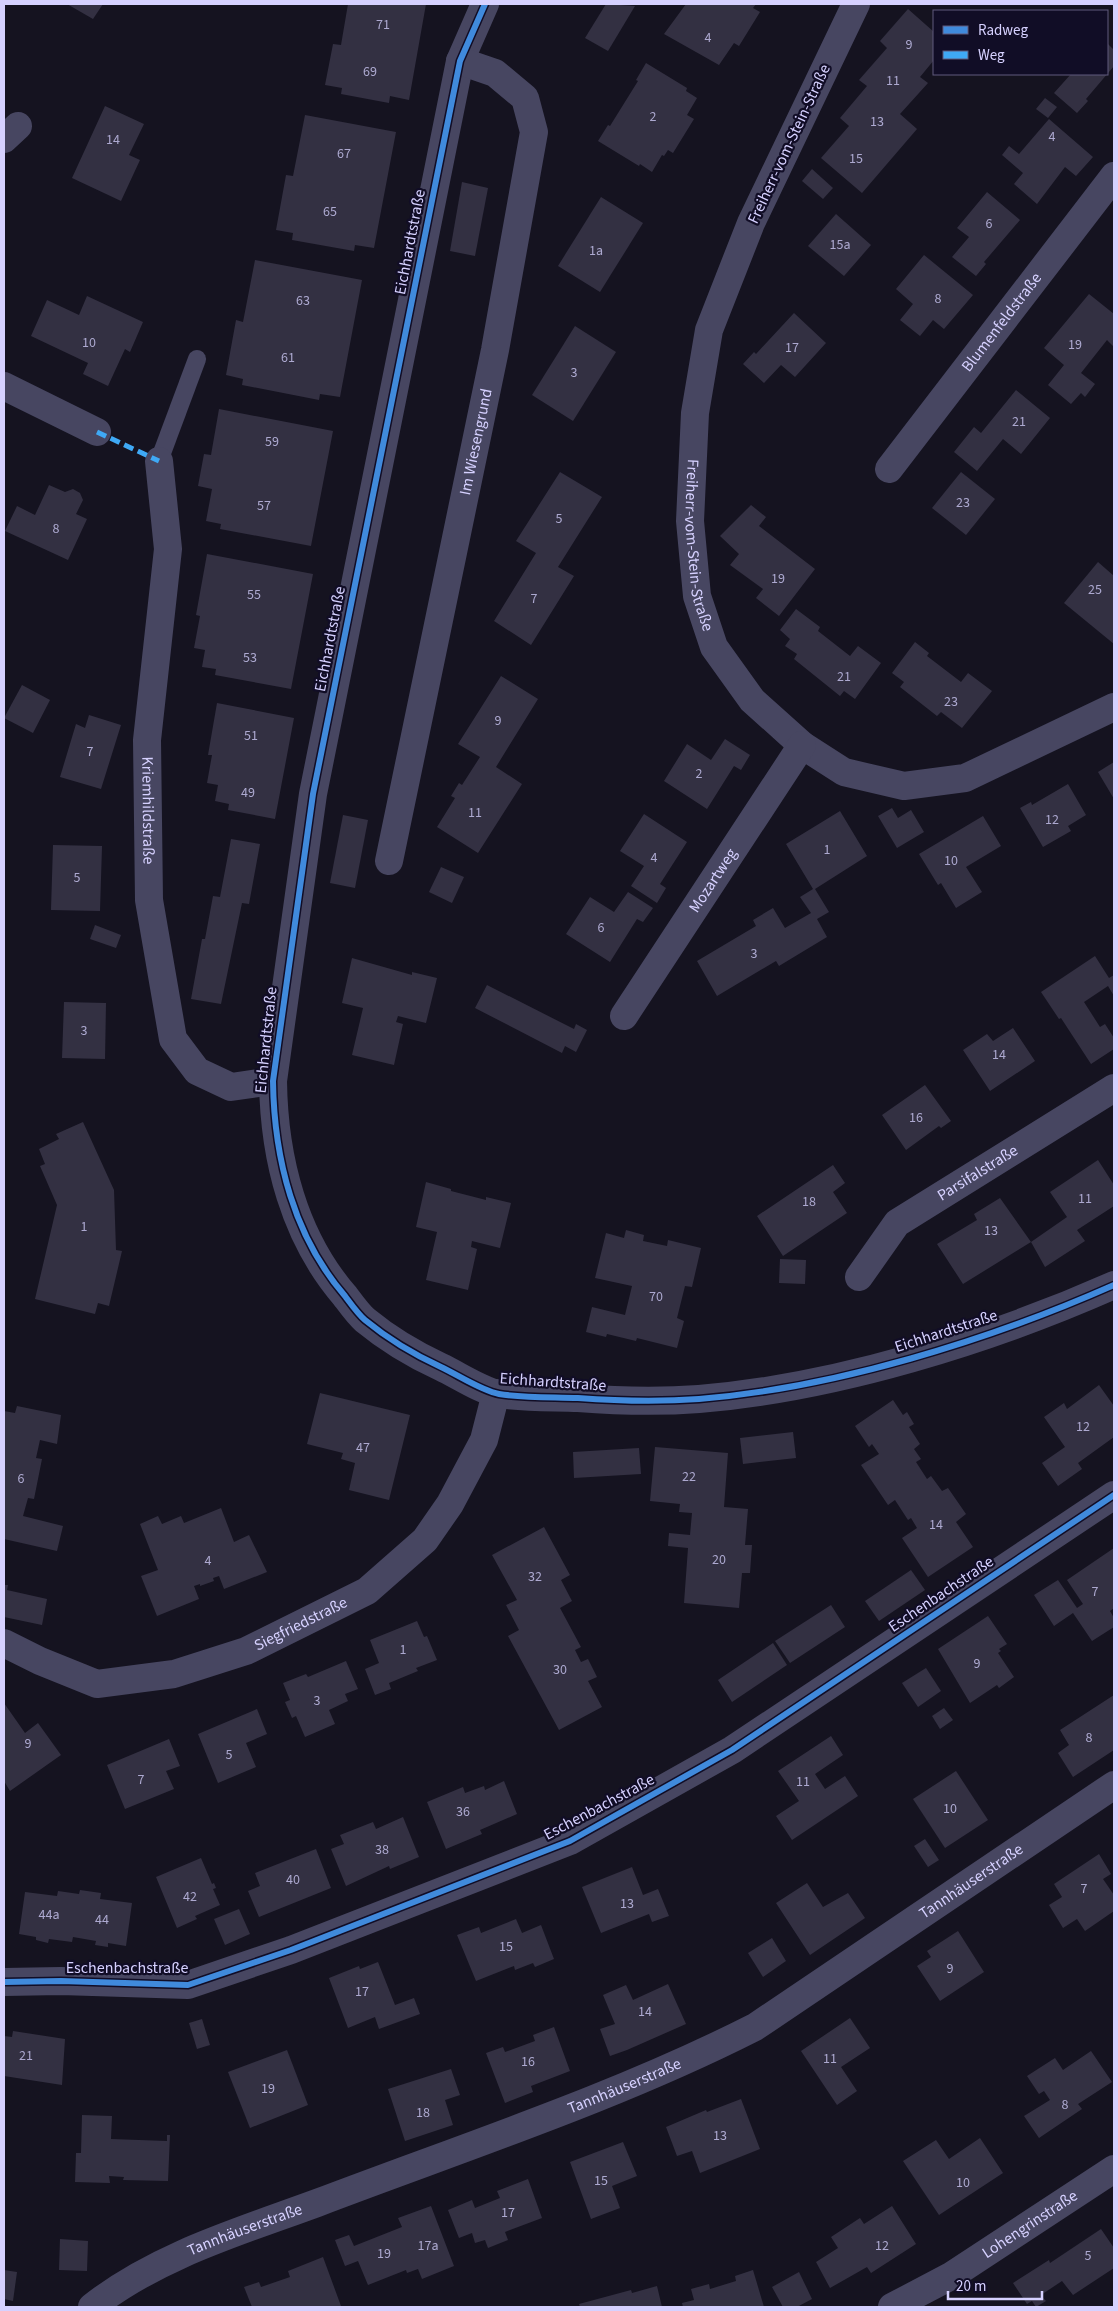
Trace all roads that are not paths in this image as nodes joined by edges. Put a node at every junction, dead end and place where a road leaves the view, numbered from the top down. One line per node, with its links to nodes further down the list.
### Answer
1 (485, 4): 3 (street, Eichhardtstraße)
2 (856, 4): 11 (street, Freiherr-vom-Stein-Straße)
3 (460, 61): 12 (street, Im Wiesengrund); 14 (street, Eichhardtstraße)
4 (1114, 176): 9 (street, Blumenfeldstraße)
5 (197, 359): 8 (lane)
6 (4, 386): 7 (street)
7 (97, 432)
8 (159, 461): 14 (street, Kriemhildstraße)
9 (889, 469)
10 (1114, 707): 11 (street, Freiherr-vom-Stein-Straße)
11 (802, 745): 13 (street, Mozartweg)
12 (389, 862)
13 (624, 1016)
14 (273, 1081): 18 (street, Eichhardtstraße)
15 (1114, 1088): 16 (street, Parsifalstraße)
16 (859, 1277)
17 (1114, 1285): 18 (street, Eichhardtstraße)
18 (496, 1393): 20 (street, Siegfriedstraße)
19 (1114, 1495): 22 (street, Eschenbachstraße)
20 (4, 1643)
21 (1114, 1785): 24 (street, Tannhäuserstraße)
22 (4, 1982)
23 (1114, 2169): 25 (street, Lohengrinstraße)
24 (92, 2307)
25 (892, 2307)

